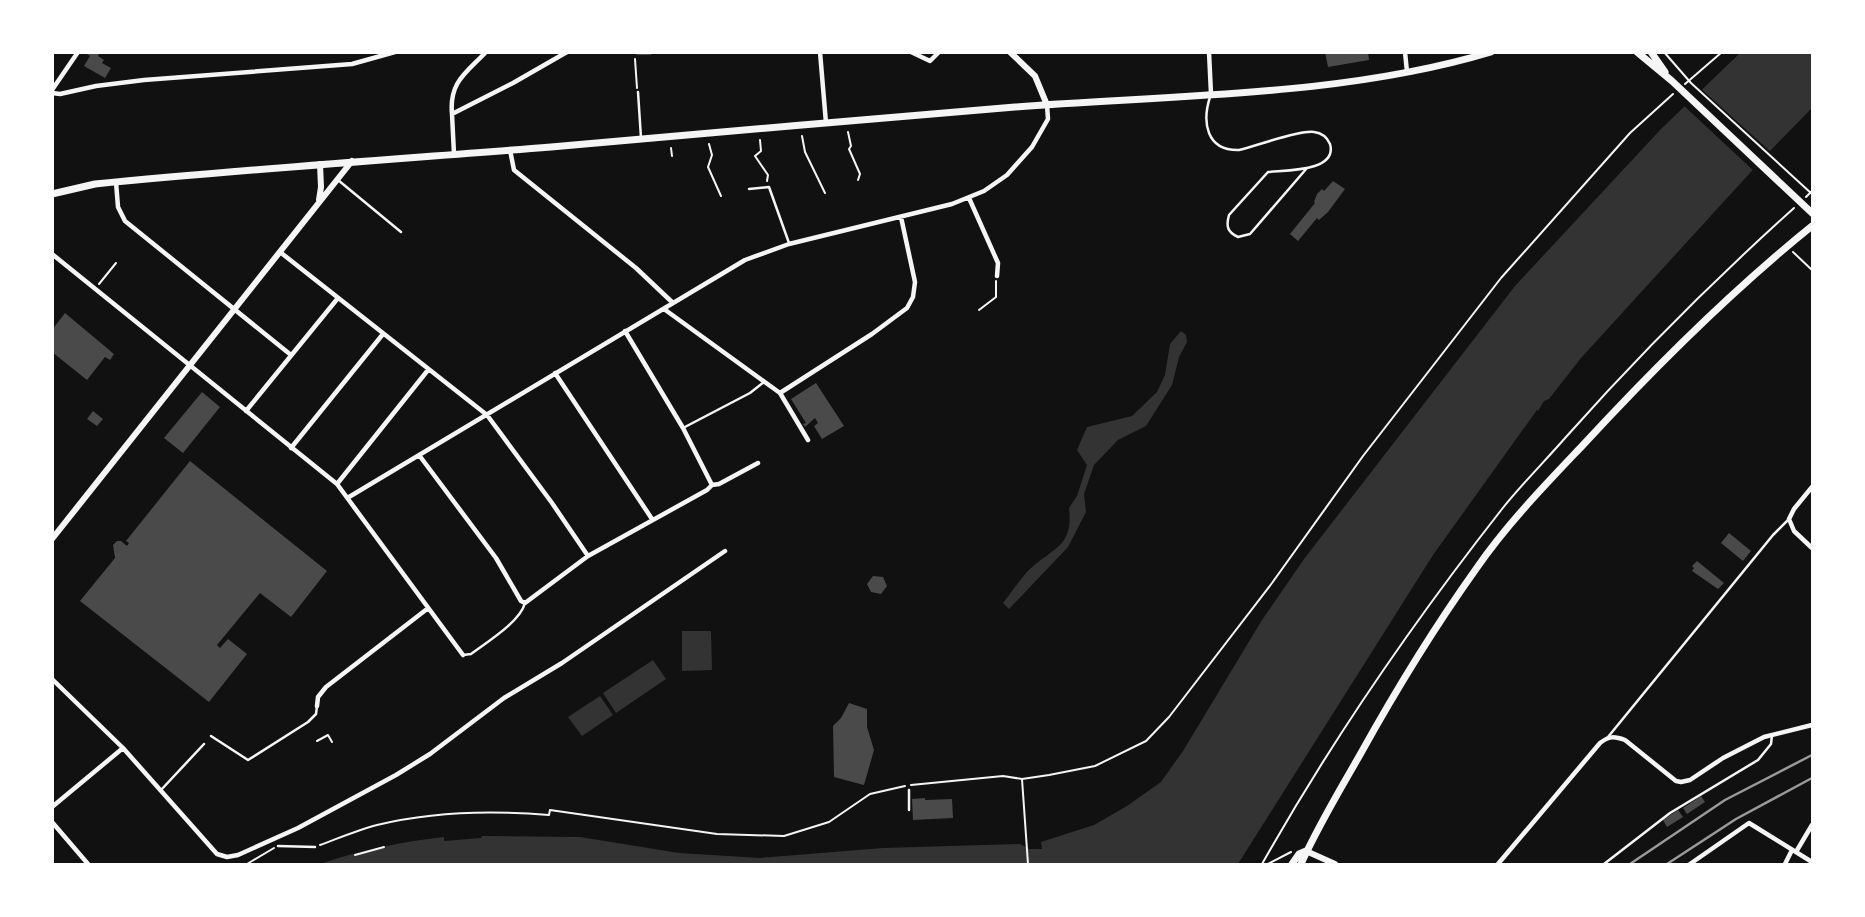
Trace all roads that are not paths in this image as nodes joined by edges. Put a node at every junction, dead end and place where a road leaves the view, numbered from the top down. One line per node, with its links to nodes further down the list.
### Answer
1 (78, 52): 18 (street)
2 (395, 52): 18 (street)
3 (486, 52): 22 (street)
4 (567, 52): 22 (street)
5 (636, 52): 6 (street)
6 (651, 52)
7 (821, 52): 23 (street)
8 (911, 52): 9 (street)
9 (939, 52)
10 (1010, 52): 21 (street)
11 (1209, 52): 20 (street)
12 (1405, 52): 16 (street)
13 (1491, 52): 16 (main road)
14 (1637, 52): 17 (main road)
15 (1651, 52): 17 (main road)
16 (1407, 72): 20 (main road)
17 (1672, 81): 36 (main road)
18 (52, 91)
19 (638, 92): 24 (lane)
20 (1211, 94): 21 (main road); 29 (lane)
21 (1047, 105): 23 (main road); 34 (street)
22 (452, 114): 26 (street)
23 (826, 123): 24 (main road)
24 (641, 138): 25 (main road)
25 (510, 150): 26 (main road); 45 (street)
26 (454, 154): 27 (main road)
27 (352, 161): 28 (main road); 30 (street)
28 (320, 164): 31 (main road); 35 (street)
29 (1307, 168): 29 (lane)
30 (338, 180): 35 (street); 39 (lane)
31 (117, 182): 33 (main road); 46 (street)
32 (749, 189): 40 (lane)
33 (52, 194)
34 (969, 198): 37 (street); 43 (street)
35 (318, 203): 41 (street)
36 (1812, 213)
37 (901, 217): 40 (street); 55 (street)
38 (1812, 226): 93 (main road)
39 (401, 232)
40 (789, 244): 45 (street)
41 (279, 252): 44 (street); 46 (street)
42 (52, 254): 51 (street)
43 (997, 276)
44 (338, 298): 49 (street); 50 (street)
45 (673, 303): 47 (street)
46 (234, 309): 50 (street); 51 (street)
47 (664, 309): 48 (street); 54 (street)
48 (625, 331): 53 (street); 58 (street)
49 (383, 334): 52 (street); 60 (street)
50 (291, 355): 56 (street)
51 (190, 365): 56 (street); 69 (street)
52 (428, 370): 57 (street); 63 (street)
53 (555, 373): 57 (street); 67 (street)
54 (764, 382): 55 (street); 58 (lane)
55 (780, 393): 59 (street)
56 (246, 411): 60 (street)
57 (487, 415): 61 (street); 72 (street)
58 (683, 428): 64 (street)
59 (808, 440)
60 (291, 448): 63 (street)
61 (419, 455): 66 (street); 73 (street)
62 (758, 463): 64 (street)
63 (337, 484): 66 (street)
64 (712, 485): 67 (street)
65 (1812, 487): 68 (street)
66 (349, 497): 74 (street)
67 (652, 519): 72 (street)
68 (1789, 519): 70 (street); 81 (lane)
69 (52, 539)
70 (1812, 548)
71 (724, 551): 84 (street)
72 (588, 556): 73 (street)
73 (526, 603): 75 (lane)
74 (427, 609): 75 (street); 77 (street)
75 (463, 655)
76 (52, 679): 83 (street)
77 (317, 706): 80 (lane)
78 (1812, 726): 79 (street)
79 (1772, 734): 81 (street); 100 (lane)
80 (211, 736)
81 (1607, 737): 99 (street)
82 (204, 744): 84 (lane)
83 (123, 748): 84 (street); 86 (street)
84 (161, 790)
85 (909, 790): 87 (lane)
86 (52, 807)
87 (909, 810)
88 (52, 822): 95 (street)
89 (1812, 825): 92 (street)
90 (278, 846): 91 (lane)
91 (314, 847)
92 (1794, 851): 94 (street); 101 (street); 102 (street)
93 (1303, 852): 96 (main road); 97 (main road); 98 (street)
94 (1812, 862)
95 (88, 864)
96 (1292, 864)
97 (1301, 864)
98 (1335, 864)
99 (1498, 864)
100 (1604, 864)
101 (1690, 864)
102 (1786, 864)

